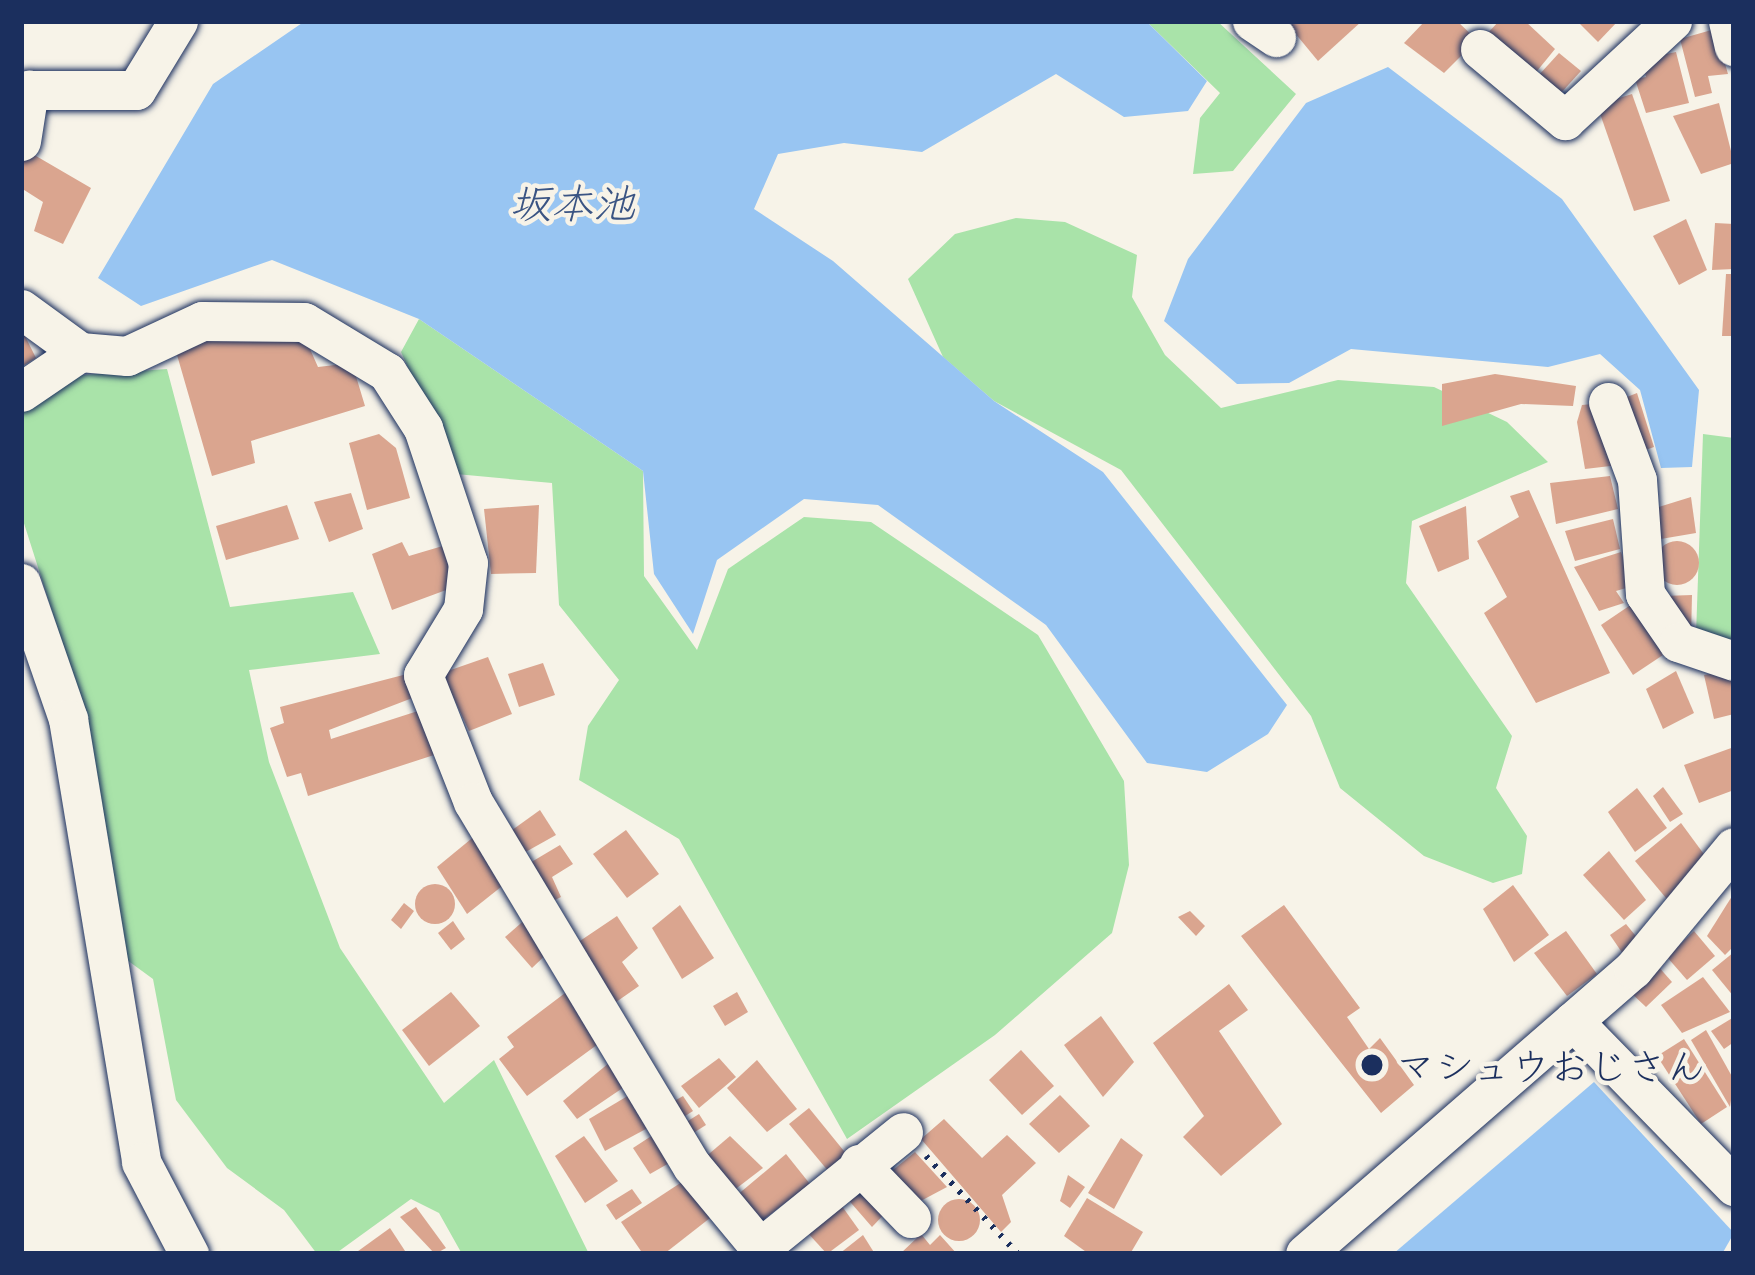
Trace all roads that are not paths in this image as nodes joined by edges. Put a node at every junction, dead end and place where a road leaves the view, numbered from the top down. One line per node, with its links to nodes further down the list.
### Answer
1 (178, 21): 6 (street)
2 (1672, 21): 5 (street)
3 (1728, 21): 4 (street)
4 (1734, 46)
5 (1480, 49)
6 (21, 141)
7 (21, 309): 8 (street)
8 (80, 352): 9 (street); 19 (street)
9 (21, 392)
10 (1609, 402): 12 (street)
11 (21, 583): 20 (street)
12 (1734, 661)
13 (1734, 847): 14 (street)
14 (1574, 1021): 17 (street); 21 (street)
15 (903, 1132): 16 (street)
16 (859, 1164): 18 (street); 19 (street)
17 (1734, 1186)
18 (911, 1218)
19 (763, 1251)
20 (189, 1254)
21 (1305, 1254)

